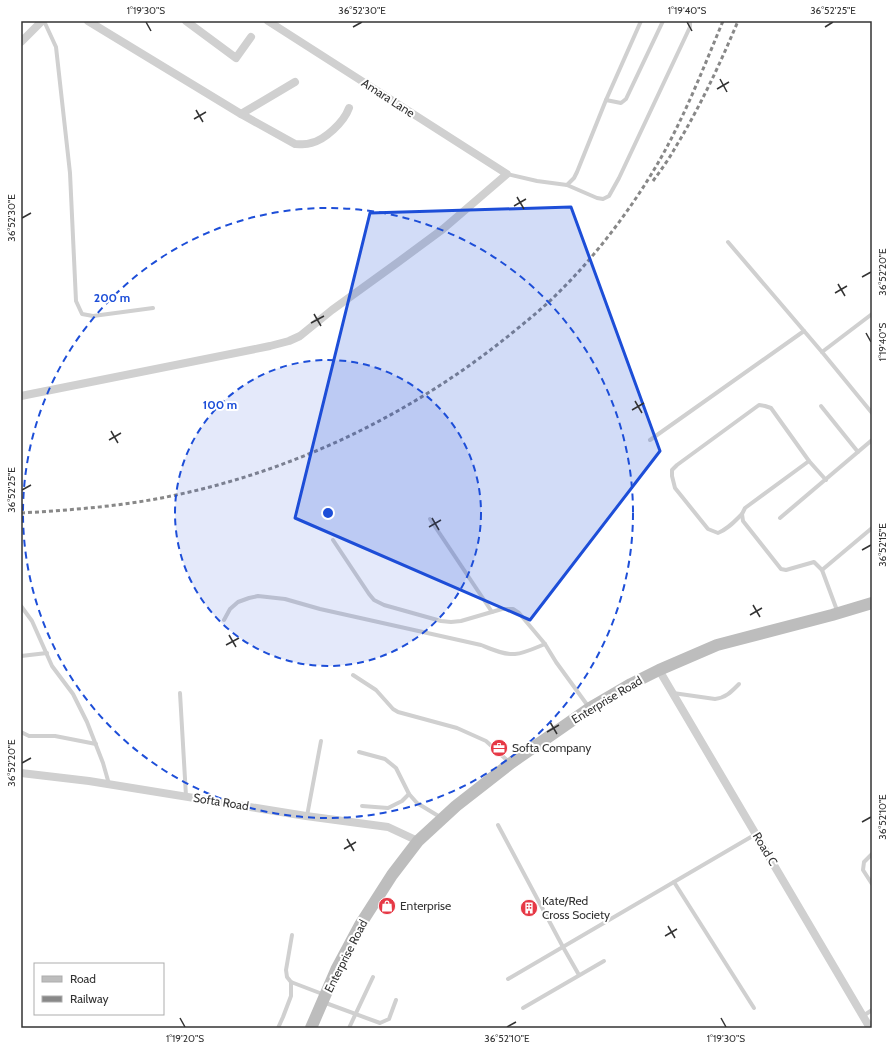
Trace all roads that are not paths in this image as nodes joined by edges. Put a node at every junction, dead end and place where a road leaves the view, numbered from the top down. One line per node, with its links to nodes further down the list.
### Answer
1 (43, 21): 9 (street); 17 (lane)
2 (88, 21): 13 (street)
3 (186, 21): 8 (street)
4 (268, 21): 14 (street, Amara Lane)
5 (641, 21): 11 (lane)
6 (663, 21): 11 (lane)
7 (690, 21): 15 (lane)
8 (251, 37)
9 (21, 42)
10 (295, 82): 13 (street)
11 (606, 100): 15 (lane)
12 (350, 108): 13 (street)
13 (241, 114)
14 (507, 174): 15 (lane); 21 (street)
15 (567, 185)
16 (728, 242): 19 (lane)
17 (153, 308)
18 (872, 314): 20 (lane)
19 (804, 331): 20 (lane); 24 (lane)
20 (822, 352): 23 (lane)
21 (21, 396)
22 (821, 406): 26 (lane)
23 (872, 413)
24 (650, 440)
25 (872, 440): 26 (lane)
26 (858, 452): 28 (lane)
27 (809, 461): 28 (lane); 29 (lane); 29 (lane)
28 (826, 480): 30 (lane)
29 (742, 514): 34 (lane)
30 (780, 518)
31 (430, 519): 37 (lane)
32 (872, 528): 34 (lane)
33 (333, 540): 37 (lane)
34 (822, 570): 38 (lane)
35 (872, 603): 38 (main road, Enterprise Road)
36 (21, 606): 41 (lane)
37 (492, 612): 40 (lane)
38 (838, 613): 43 (main road, Enterprise Road)
39 (224, 620): 40 (lane)
40 (545, 644): 48 (lane)
41 (47, 653): 42 (lane); 51 (lane)
42 (21, 656)
43 (659, 670): 47 (street, Road C); 48 (main road, Enterprise Road)
44 (353, 675): 53 (lane)
45 (739, 684): 47 (lane)
46 (180, 693): 57 (lane)
47 (673, 693): 62 (street, Road C)
48 (590, 708): 53 (main road, Enterprise Road)
49 (21, 732): 51 (lane)
50 (321, 741): 59 (lane)
51 (96, 744): 55 (lane)
52 (359, 752): 56 (lane)
53 (511, 763): 60 (main road, Enterprise Road)
54 (21, 773): 55 (street, Softa Road)
55 (109, 784): 57 (street, Softa Road)
56 (409, 794): 58 (lane); 60 (lane)
57 (186, 796): 59 (street, Softa Road)
58 (362, 806)
59 (307, 816): 63 (street, Softa Road)
60 (442, 819): 63 (main road, Enterprise Road)
61 (498, 825): 68 (lane)
62 (756, 834): 65 (lane); 80 (street, Road C)
63 (418, 841): 74 (main road, Enterprise Road)
64 (872, 854): 66 (lane)
65 (674, 882): 68 (lane); 77 (lane)
66 (872, 884)
67 (292, 934): 73 (lane)
68 (563, 947): 70 (lane); 72 (lane)
69 (604, 961): 70 (lane)
70 (580, 975): 76 (lane)
71 (373, 977): 79 (lane)
72 (508, 979)
73 (291, 982): 74 (lane); 81 (lane)
74 (324, 998): 79 (lane); 82 (main road, Enterprise Road)
75 (396, 1000): 79 (lane)
76 (523, 1008)
77 (754, 1008)
78 (872, 1010): 80 (lane)
79 (356, 1014): 83 (lane)
80 (863, 1016): 84 (street, Road C)
81 (278, 1028)
82 (311, 1028)
83 (350, 1028)
84 (870, 1028)

